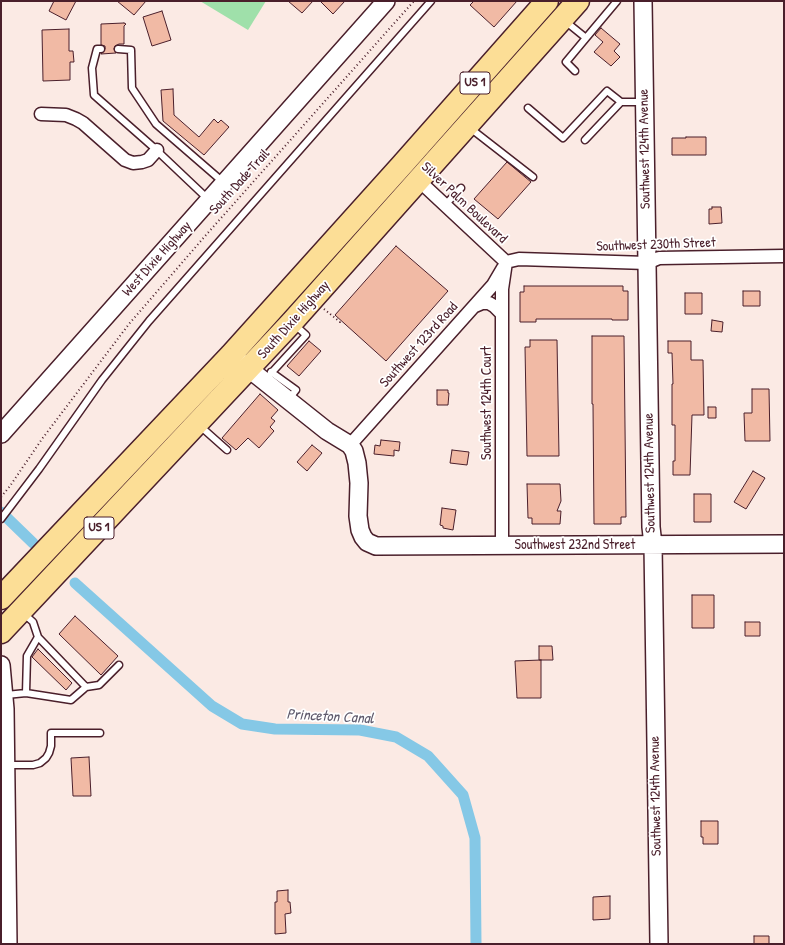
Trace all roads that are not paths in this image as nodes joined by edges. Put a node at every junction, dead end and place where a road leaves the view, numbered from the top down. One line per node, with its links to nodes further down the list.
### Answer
1 (386, 1): 22 (street, West Dixie Highway)
2 (431, 1): 38 (lane)
3 (547, 1): 19 (highway, South Dixie Highway / US 1)
4 (578, 1): 7 (highway, South Dixie Highway / US 1)
5 (617, 1): 8 (lane)
6 (643, 1): 13 (street, Southwest 124th Avenue)
7 (562, 10): 8 (lane); 16 (highway, South Dixie Highway / US 1)
8 (586, 38): 11 (lane)
9 (118, 48): 22 (lane)
10 (101, 49): 18 (lane)
11 (575, 71)
12 (621, 102): 13 (lane); 14 (lane); 17 (lane)
13 (644, 102): 28 (street, Southwest 124th Avenue)
14 (528, 108)
15 (41, 114): 18 (street)
16 (467, 126): 20 (lane); 21 (highway, South Dixie Highway / US 1)
17 (585, 140)
18 (157, 150): 24 (lane)
19 (402, 165): 21 (street, Silver Palm Boulevard); 31 (highway, South Dixie Highway / US 1)
20 (533, 177)
21 (419, 180): 25 (street, Silver Palm Boulevard); 32 (highway, South Dixie Highway / US 1)
22 (224, 183): 24 (street, West Dixie Highway)
23 (461, 188): 25 (lane)
24 (209, 200): 34 (street, West Dixie Highway)
25 (445, 205): 27 (street, Silver Palm Boulevard)
26 (784, 256): 28 (street, Southwest 230th Street)
27 (506, 262): 28 (street, Southwest 230th Street); 29 (street, Southwest 123rd Road); 30 (street, Southwest 124th Court)
28 (647, 263): 41 (street, Southwest 124th Avenue)
29 (475, 306): 30 (street); 35 (street, Southwest 123rd Road)
30 (502, 314): 40 (street, Southwest 124th Court)
31 (231, 355): 32 (street); 37 (highway, South Dixie Highway / US 1)
32 (261, 374): 33 (highway, South Dixie Highway / US 1); 35 (street)
33 (198, 424): 36 (lane); 43 (highway, South Dixie Highway / US 1)
34 (1, 434)
35 (350, 445): 40 (street, Southwest 232nd Street)
36 (226, 450)
37 (98, 496): 42 (highway, South Dixie Highway / US 1); 43 (highway)
38 (1, 519)
39 (784, 544): 41 (street, Southwest 232nd Street)
40 (502, 545): 41 (street, Southwest 232nd Street)
41 (652, 545): 55 (street, Southwest 124th Avenue)
42 (1, 598)
43 (11, 613): 44 (highway, South Dixie Highway / US 1); 45 (lane)
44 (1, 632)
45 (38, 636): 48 (lane); 49 (lane)
46 (1, 665): 50 (street)
47 (119, 665): 48 (lane)
48 (86, 687): 49 (lane)
49 (26, 693): 50 (lane)
50 (4, 695): 52 (street)
51 (100, 733): 53 (lane)
52 (3, 734): 53 (street)
53 (6, 765): 54 (street)
54 (8, 944)
55 (659, 944)

